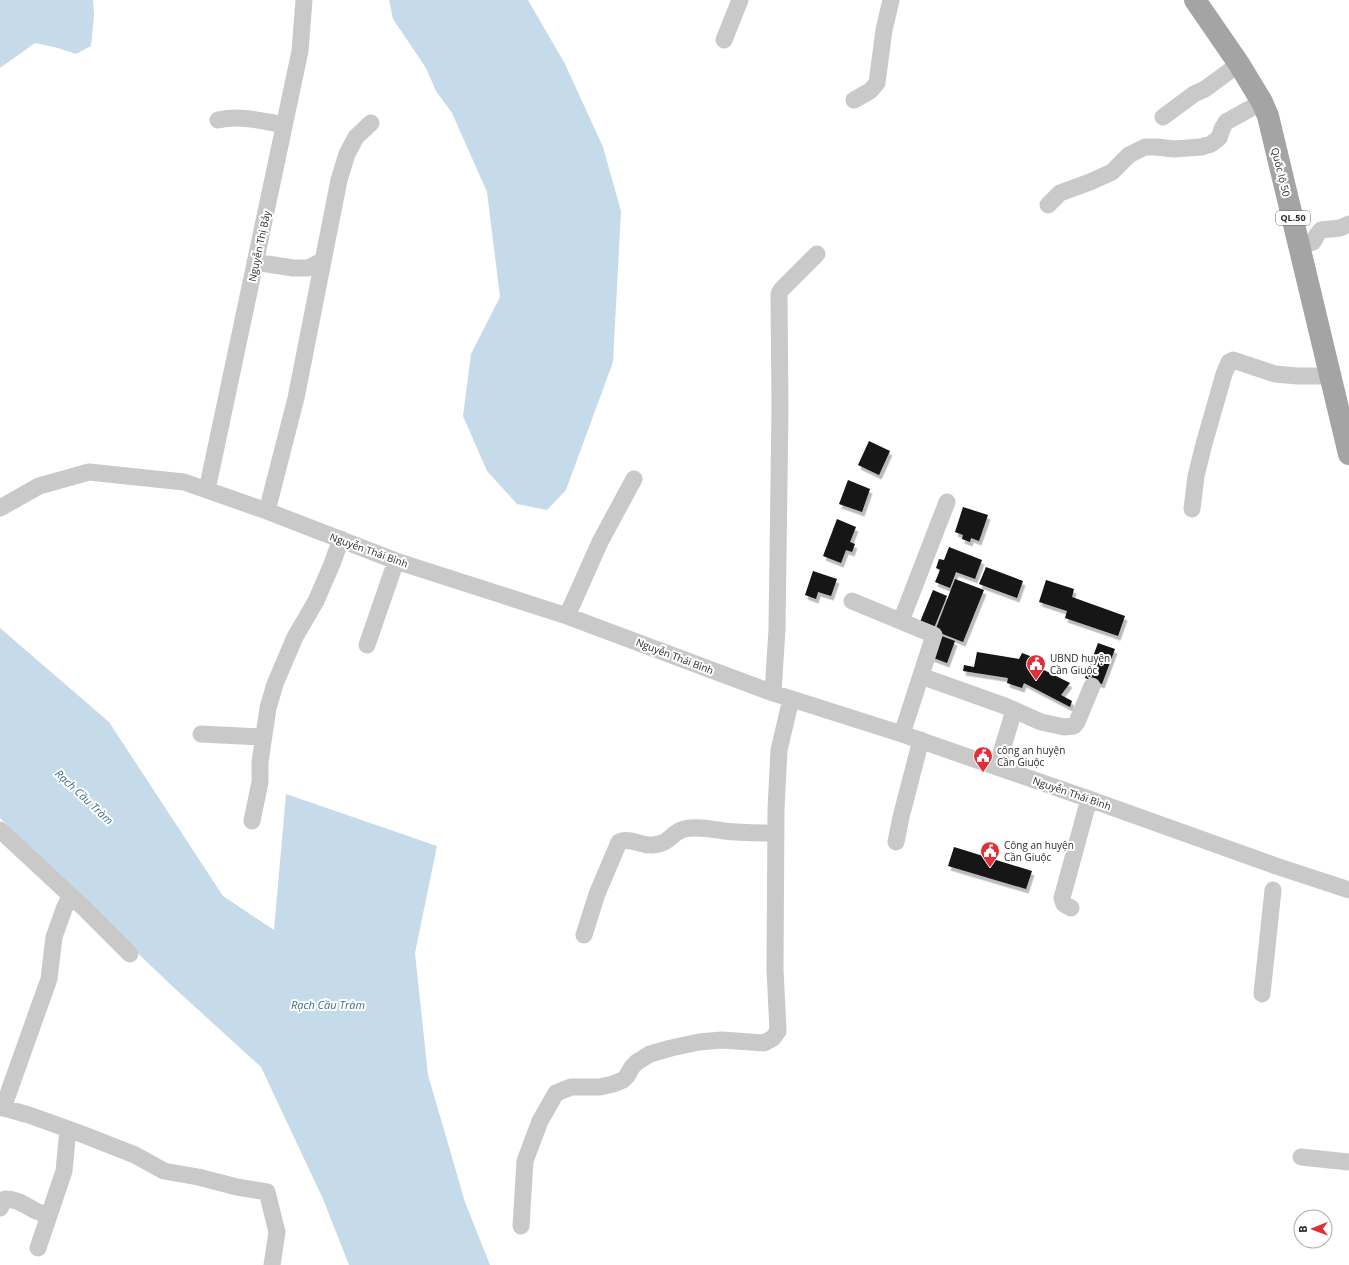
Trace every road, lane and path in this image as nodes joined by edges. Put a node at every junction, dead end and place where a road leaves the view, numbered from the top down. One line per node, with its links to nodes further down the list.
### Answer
1 (304, 0): 12 (street, Nguyễn Thị Bảy)
2 (740, 0): 5 (street)
3 (891, 0): 7 (street)
4 (1198, 1): 6 (main road, Quốc lộ 50 / QL.50)
5 (724, 40)
6 (1239, 64): 8 (main road, Quốc lộ 50 / QL.50); 9 (street)
7 (854, 100)
8 (1262, 102): 13 (street); 15 (main road, Quốc lộ 50 / QL.50)
9 (1163, 117)
10 (218, 120): 12 (street)
11 (371, 123): 17 (street)
12 (284, 125): 18 (street, Nguyễn Thị Bảy)
13 (1048, 205)
14 (1349, 224): 15 (street)
15 (1299, 246): 19 (main road, Quốc lộ 50 / QL.50)
16 (817, 254): 36 (street)
17 (322, 261): 18 (street); 27 (street)
18 (256, 262): 23 (street, Nguyễn Thị Bảy)
19 (1330, 376): 20 (main road, Quốc lộ 50 / QL.50); 26 (street)
20 (1344, 407): 21 (main road, Quốc lộ 50 / QL.50)
21 (1349, 454)
22 (634, 479): 31 (street)
23 (207, 490): 25 (street, Nguyễn Thái Bình); 27 (street, Nguyễn Thái Bình)
24 (947, 502): 32 (street)
25 (0, 508)
26 (1192, 509)
27 (267, 511): 28 (street, Nguyễn Thái Bình)
28 (341, 539): 29 (street, Nguyễn Thái Bình); 41 (street)
29 (396, 561): 31 (street, Nguyễn Thái Bình); 33 (street)
30 (852, 602): 32 (street)
31 (567, 616): 36 (street, Nguyễn Thái Bình)
32 (901, 621): 34 (street)
33 (367, 645)
34 (921, 676): 38 (street); 40 (street)
35 (1092, 686): 38 (street)
36 (773, 693): 37 (street, Nguyễn Thái Bình)
37 (791, 699): 40 (street, Nguyễn Thái Bình); 47 (street)
38 (1014, 710): 43 (street)
39 (201, 734): 41 (street)
40 (902, 734): 42 (street, Nguyễn Thái Bình)
41 (262, 737): 45 (street)
42 (921, 740): 43 (street, Nguyễn Thái Bình); 48 (street)
43 (997, 767): 44 (street, Nguyễn Thái Bình)
44 (1089, 799): 49 (street, Nguyễn Thái Bình); 52 (street)
45 (252, 821)
46 (0, 830): 51 (street)
47 (776, 833): 53 (street); 62 (street)
48 (896, 842)
49 (1276, 866): 50 (street, Nguyễn Thái Bình); 55 (street)
50 (1349, 890)
51 (70, 896): 54 (street); 56 (street)
52 (1071, 908)
53 (584, 935)
54 (130, 954)
55 (1262, 994)
56 (1, 1108): 57 (street)
57 (68, 1129): 61 (street); 64 (street)
58 (1301, 1157): 59 (street)
59 (1349, 1162)
60 (0, 1208): 61 (street)
61 (49, 1216): 63 (street)
62 (521, 1226)
63 (38, 1248)
64 (272, 1265)

